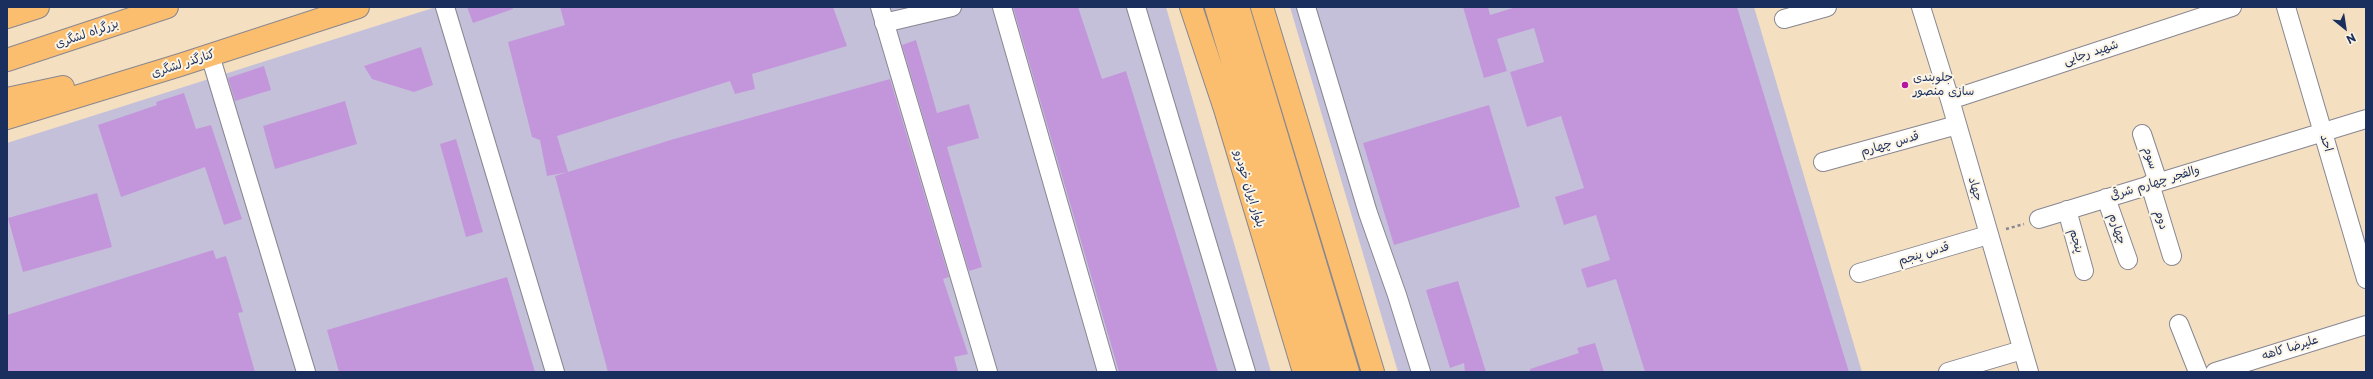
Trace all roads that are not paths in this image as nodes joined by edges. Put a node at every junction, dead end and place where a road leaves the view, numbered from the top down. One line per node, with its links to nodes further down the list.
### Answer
1 (38, 7): 18 (main road)
2 (167, 7): 21 (main road, بزرگراه لشگری)
3 (358, 7): 20 (main road, کنارگذر لشگری)
4 (445, 7): 46 (street)
5 (952, 7): 17 (street)
6 (1002, 7): 48 (street)
7 (1136, 7): 49 (street)
8 (1191, 7): 50 (main road, بلوار ایران خودرو)
9 (1216, 7): 51 (main road, بلوار ایران خودرو)
10 (1238, 7): 52 (main road)
11 (1262, 7): 53 (main road)
12 (1306, 7): 54 (street)
13 (1827, 7): 19 (street)
14 (1921, 7): 24 (street, جهاد)
15 (2232, 7): 24 (street, شهید رجایی)
16 (2286, 7): 28 (street, احد)
17 (882, 15): 47 (street)
18 (7, 17)
19 (1784, 20)
20 (210, 55): 22 (main road, کنارگذر لشگری); 45 (street)
21 (7, 60)
22 (180, 65): 23 (main road); 25 (main road, کنارگذر لشگری)
23 (7, 99)
24 (1950, 100): 27 (street, جهاد)
25 (7, 118)
26 (2366, 119): 28 (street, والفجر چهارم شرقی)
27 (1957, 125): 30 (street, قدس چهارم); 35 (street, جهاد)
28 (2322, 131): 31 (street, والفجر چهارم شرقی); 40 (street, احد)
29 (2142, 134): 31 (street, سوم)
30 (1822, 162)
31 (2154, 183): 32 (street, والفجر چهارم شرقی); 36 (street, دوم)
32 (2106, 198): 33 (street, والفجر چهارم شرقی); 37 (street, چهارم)
33 (2067, 210): 34 (street, والفجر چهارم شرقی); 38 (street, پنجم)
34 (2039, 219)
35 (1988, 235): 39 (street, قدس پنجم); 43 (street, جهاد)
36 (2172, 256)
37 (2128, 260)
38 (2084, 271)
39 (1859, 273)
40 (2366, 279)
41 (2180, 324): 57 (street)
42 (2366, 325): 44 (street, علیرضا کاهه)
43 (2022, 350): 55 (street); 56 (street, جهاد)
44 (2233, 369): 58 (street, علیرضا کاهه)
45 (306, 372)
46 (555, 372)
47 (988, 372)
48 (1107, 372)
49 (1246, 372)
50 (1304, 372)
51 (1326, 372)
52 (1348, 372)
53 (1373, 372)
54 (1421, 372)
55 (1948, 372)
56 (2029, 372)
57 (2198, 372)
58 (2215, 372)

